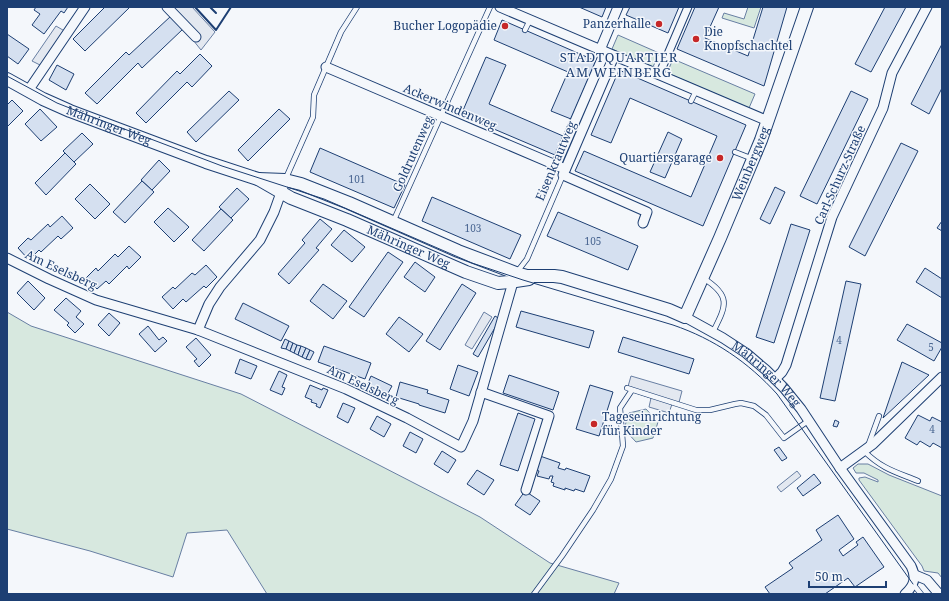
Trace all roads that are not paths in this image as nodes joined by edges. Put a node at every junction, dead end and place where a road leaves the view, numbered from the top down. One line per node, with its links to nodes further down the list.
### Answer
1 (85, 7): 18 (street)
2 (167, 7): 12 (street)
3 (357, 7): 15 (lane)
4 (490, 7): 21 (lane, Goldrutenweg)
5 (500, 7): 10 (street)
6 (618, 7): 13 (street, Eisenkrautweg)
7 (688, 7): 16 (street)
8 (807, 7): 22 (street, Weinbergweg)
9 (927, 7): 39 (street, Carl-Schurz-Straße)
10 (530, 20): 11 (lane); 13 (street)
11 (525, 30)
12 (196, 37)
13 (602, 51): 14 (street); 25 (street, Eisenkrautweg)
14 (614, 56): 16 (street); 26 (street, Eisenkrautweg)
15 (326, 67): 21 (street, Ackerwindenweg); 28 (lane)
16 (659, 75): 19 (street)
17 (7, 78): 18 (street, Mähringer Weg)
18 (28, 91): 27 (street, Mähringer Weg)
19 (696, 91): 20 (lane); 22 (street)
20 (691, 102)
21 (440, 116): 25 (street, Ackerwindenweg); 30 (lane, Goldrutenweg)
22 (768, 121): 24 (street, Weinbergweg)
23 (734, 152): 24 (lane)
24 (753, 159): 34 (street, Weinbergweg)
25 (556, 165): 26 (street, Ackerwindenweg)
26 (564, 172): 31 (street, Ackerwindenweg); 33 (lane, Eisenkrautweg)
27 (258, 179): 28 (street, Mähringer Weg); 29 (street, Mähringer Weg)
28 (285, 180): 29 (street); 30 (street, Mähringer Weg)
29 (280, 193): 33 (street, Mähringer Weg); 36 (street)
30 (393, 222): 33 (street, Mähringer Weg)
31 (643, 223)
32 (7, 258): 36 (street, Am Eselsberg)
33 (515, 277): 35 (street, Mähringer Weg); 40 (street, Am Eselsberg)
34 (703, 278): 35 (street, Weinbergweg); 37 (lane)
35 (685, 317): 37 (street, Mähringer Weg)
36 (198, 330): 40 (street, Am Eselsberg)
37 (713, 332): 39 (street, Mähringer Weg)
38 (942, 377): 43 (street)
39 (775, 379): 42 (street, Mähringer Weg)
40 (481, 392): 46 (street)
41 (879, 416): 43 (lane)
42 (808, 420): 44 (street, Mähringer Weg); 48 (lane)
43 (866, 450): 44 (street); 45 (lane)
44 (840, 468): 47 (street, Mähringer Weg)
45 (918, 481)
46 (526, 490)
47 (911, 587): 49 (lane); 50 (street)
48 (534, 594)
49 (921, 594)
50 (939, 594)

